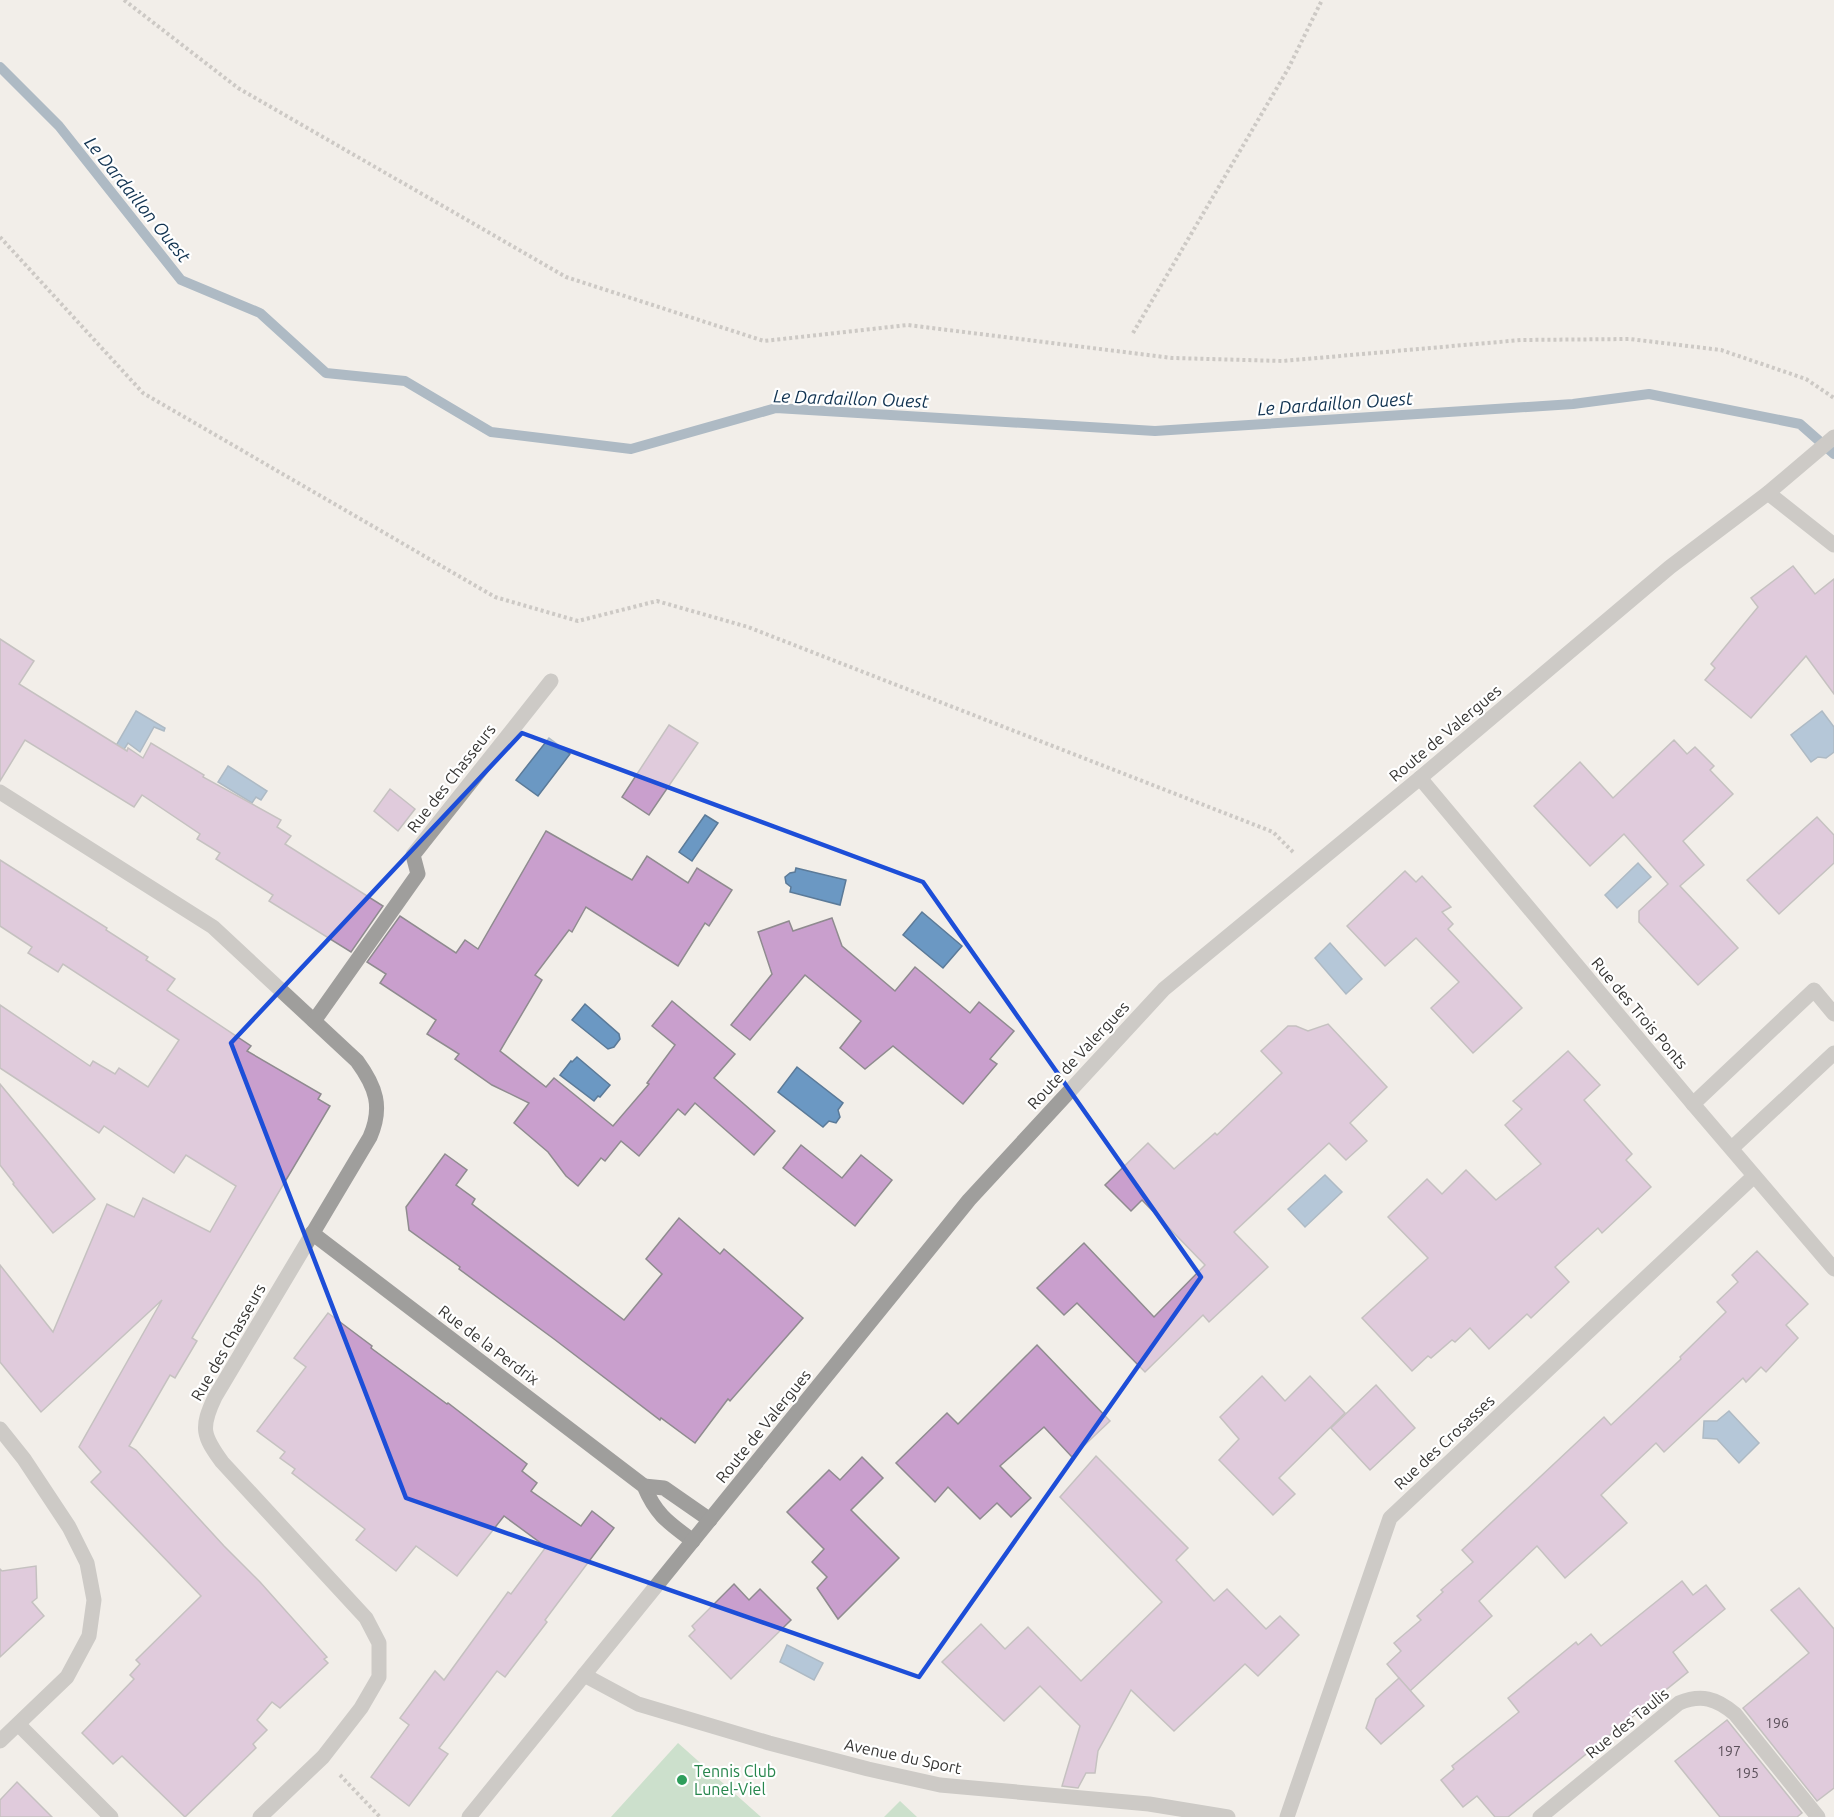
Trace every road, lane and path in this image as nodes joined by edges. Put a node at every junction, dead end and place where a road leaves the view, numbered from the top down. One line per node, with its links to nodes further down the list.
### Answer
1 (124, 0): 5 (path)
2 (1322, 0): 4 (path)
3 (0, 237): 12 (path)
4 (1133, 333)
5 (1834, 398)
6 (1834, 436): 7 (street, Route de Valergues)
7 (1768, 493): 8 (street); 10 (street, Route de Valergues)
8 (1834, 544)
9 (551, 681): 14 (street, Rue des Chasseurs)
10 (1420, 778): 12 (street, Route de Valergues); 16 (street, Rue des Trois Ponts)
11 (0, 792): 14 (street, Rue des Chasseurs)
12 (1310, 869): 23 (street, Route de Valergues)
13 (1834, 1014): 16 (street)
14 (314, 1022): 19 (street, Rue des Chasseurs)
15 (1834, 1053): 17 (street)
16 (1693, 1104): 17 (street, Rue des Trois Ponts)
17 (1732, 1148): 18 (street, Rue des Trois Ponts)
18 (1755, 1176): 20 (street, Rue des Trois Ponts); 36 (street, Rue des Crosasses)
19 (312, 1233): 22 (street, Rue de la Perdrix); 28 (street, Rue des Chasseurs)
20 (1834, 1269)
21 (0, 1429): 26 (street)
22 (644, 1486): 23 (street, Rue de la Perdrix); 24 (street, Rue de la Perdrix)
23 (710, 1520): 24 (street, Route de Valergues)
24 (693, 1541): 25 (street, Route de Valergues)
25 (584, 1675): 30 (street, Avenue du Sport); 34 (street, Route de Valergues)
26 (19, 1725): 27 (street); 31 (street)
27 (0, 1741)
28 (323, 1757): 32 (street, Rue des Chasseurs); 33 (path)
29 (1814, 1812): 37 (street, Rue des Taulis)
30 (1186, 1814): 35 (street, Avenue du Sport)
31 (111, 1817)
32 (260, 1817)
33 (380, 1817)
34 (469, 1817)
35 (1228, 1817)
36 (1287, 1817)
37 (1540, 1817)

